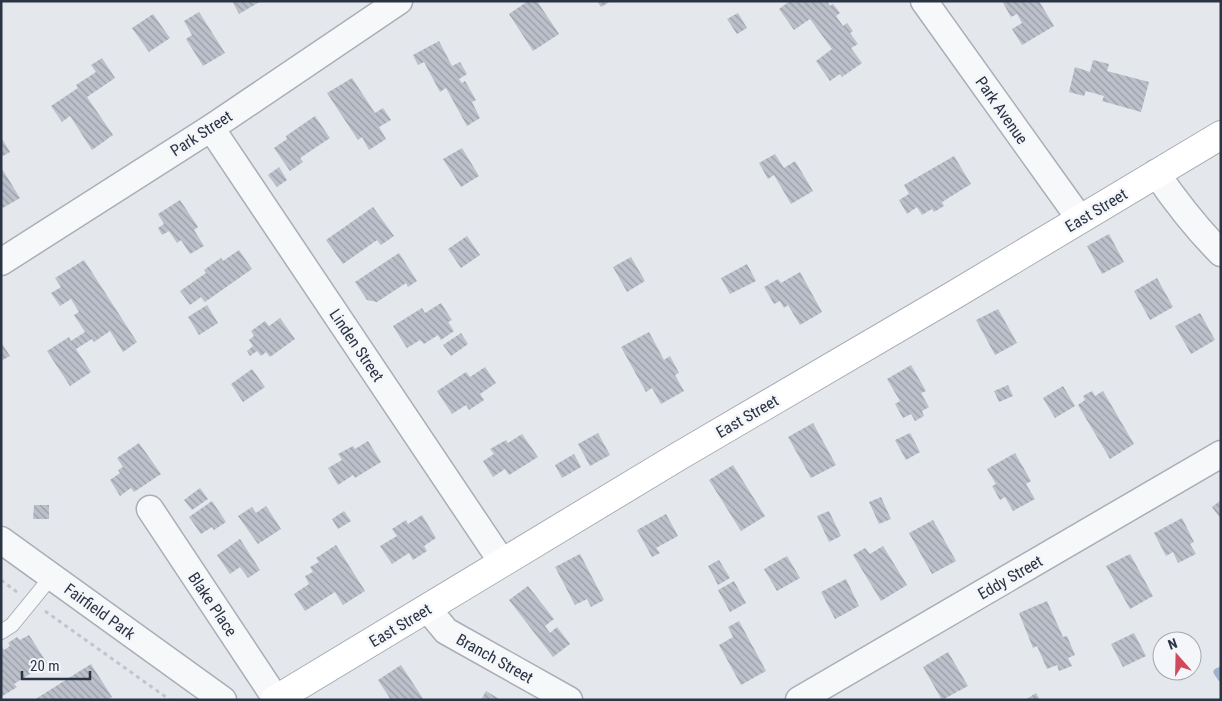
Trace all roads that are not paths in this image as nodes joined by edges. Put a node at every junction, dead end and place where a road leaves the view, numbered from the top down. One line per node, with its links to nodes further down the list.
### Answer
1 (399, 1): 3 (street, Park Street)
2 (924, 1): 6 (street, Park Avenue)
3 (211, 128): 8 (street, Park Street); 12 (street, Linden Street)
4 (1221, 135): 5 (main road, East Street)
5 (1156, 173): 6 (main road, East Street); 7 (street)
6 (1080, 219): 12 (main road, East Street)
7 (1221, 253)
8 (1, 262)
9 (1221, 454): 19 (street, Eddy Street)
10 (150, 509): 16 (street, Blake Place)
11 (1, 540): 13 (street, Fairfield Park)
12 (502, 562): 14 (main road, East Street)
13 (52, 576): 15 (lane); 17 (street, Fairfield Park)
14 (427, 608): 16 (main road, East Street); 18 (street, Branch Street)
15 (1, 632)
16 (276, 699)
17 (224, 700)
18 (569, 700)
19 (799, 700)

